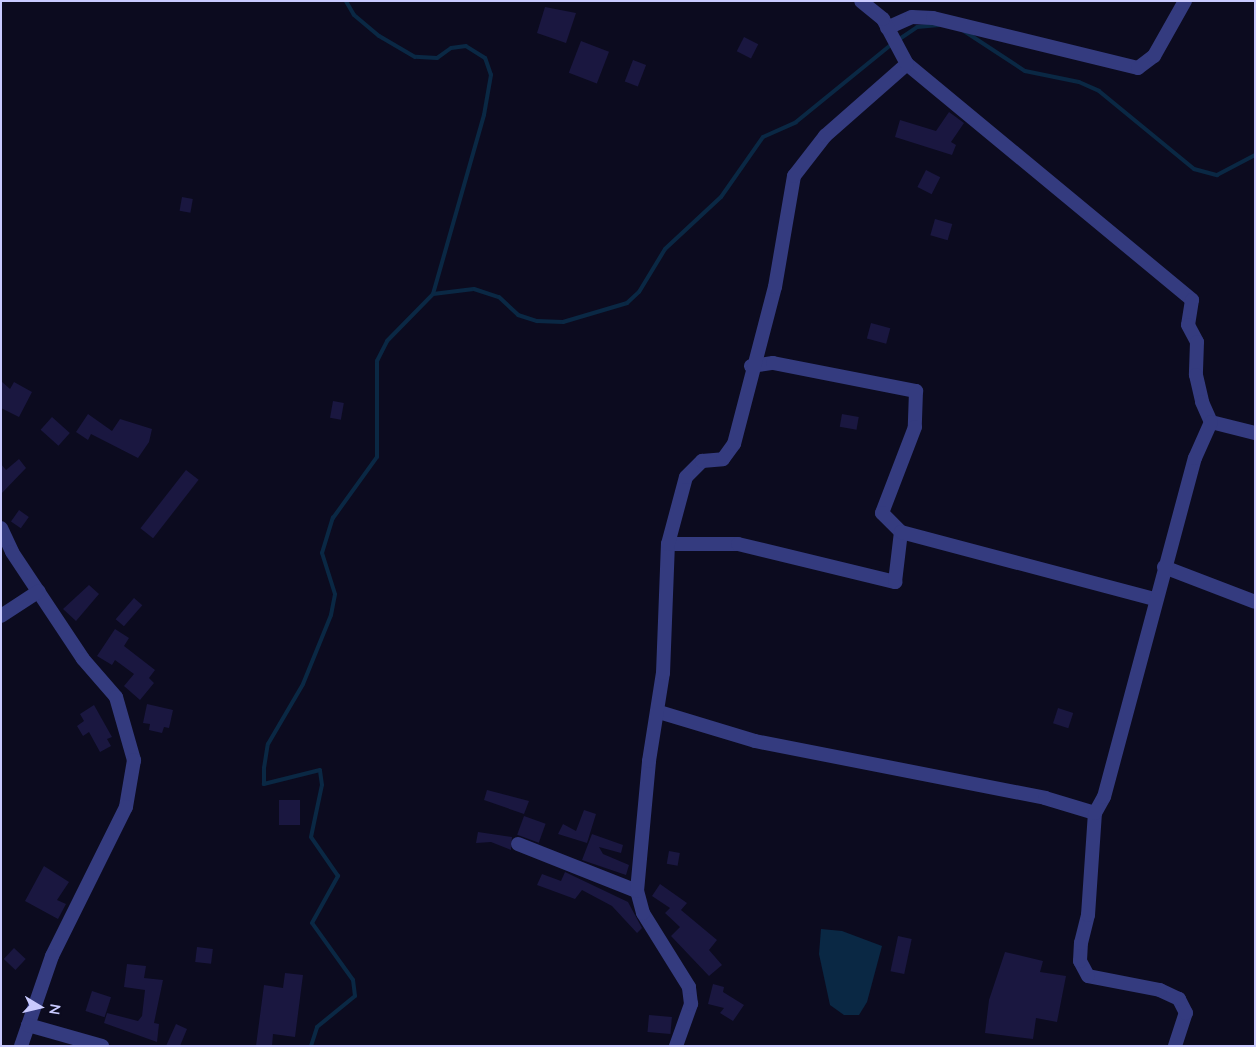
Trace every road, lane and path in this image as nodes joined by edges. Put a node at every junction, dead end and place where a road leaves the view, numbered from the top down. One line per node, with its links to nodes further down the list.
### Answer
1 (861, 1): 3 (street)
2 (1185, 1): 3 (street)
3 (889, 31): 4 (street)
4 (905, 60): 5 (street); 6 (street)
5 (751, 366): 9 (street); 10 (street)
6 (1211, 422): 7 (street); 11 (street)
7 (1255, 433)
8 (1, 528): 12 (street)
9 (902, 532): 10 (street); 13 (street)
10 (668, 544): 16 (street)
11 (1164, 567): 13 (street); 14 (street)
12 (39, 591): 15 (street); 20 (street)
13 (1154, 599): 17 (street)
14 (1255, 602)
15 (1, 616)
16 (659, 712): 17 (street); 19 (street)
17 (1095, 813): 24 (street)
18 (518, 844): 19 (street)
19 (637, 891): 23 (street)
20 (28, 1025): 21 (street); 22 (street)
21 (21, 1046)
22 (102, 1046)
23 (676, 1046)
24 (1175, 1046)

